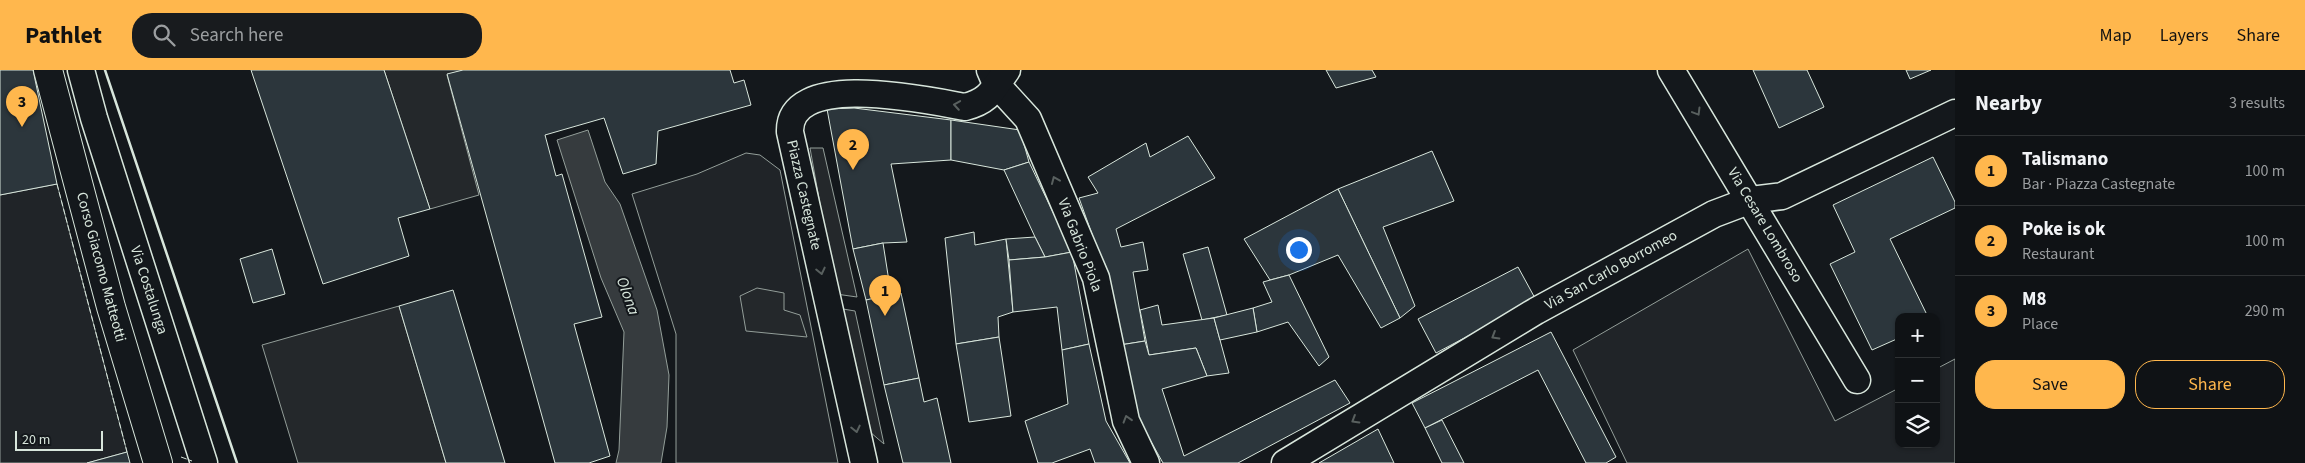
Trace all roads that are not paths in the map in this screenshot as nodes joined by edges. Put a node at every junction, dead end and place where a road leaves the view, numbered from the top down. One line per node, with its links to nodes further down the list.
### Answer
1 (48, 70): 10 (main road, Corso Giacomo Matteotti)
2 (60, 70): 7 (street, Via Costalunga)
3 (81, 70): 7 (street, Via Costalunga)
4 (1671, 70): 8 (street, Via Cesare Lombroso, one-way to 8)
5 (998, 75): 12 (street, Piazza Castegnate, one-way to 12); 13 (street, Via Gabrio Piola, one-way to 5)
6 (1955, 113): 8 (street, Via San Carlo Borromeo)
7 (94, 118): 11 (street, Via Costalunga)
8 (1751, 200): 9 (street, Via Cesare Lombroso); 14 (street, Via San Carlo Borromeo, one-way to 14)
9 (1857, 380)
10 (158, 463)
11 (204, 463)
12 (864, 463)
13 (1146, 463)
14 (1284, 463)

